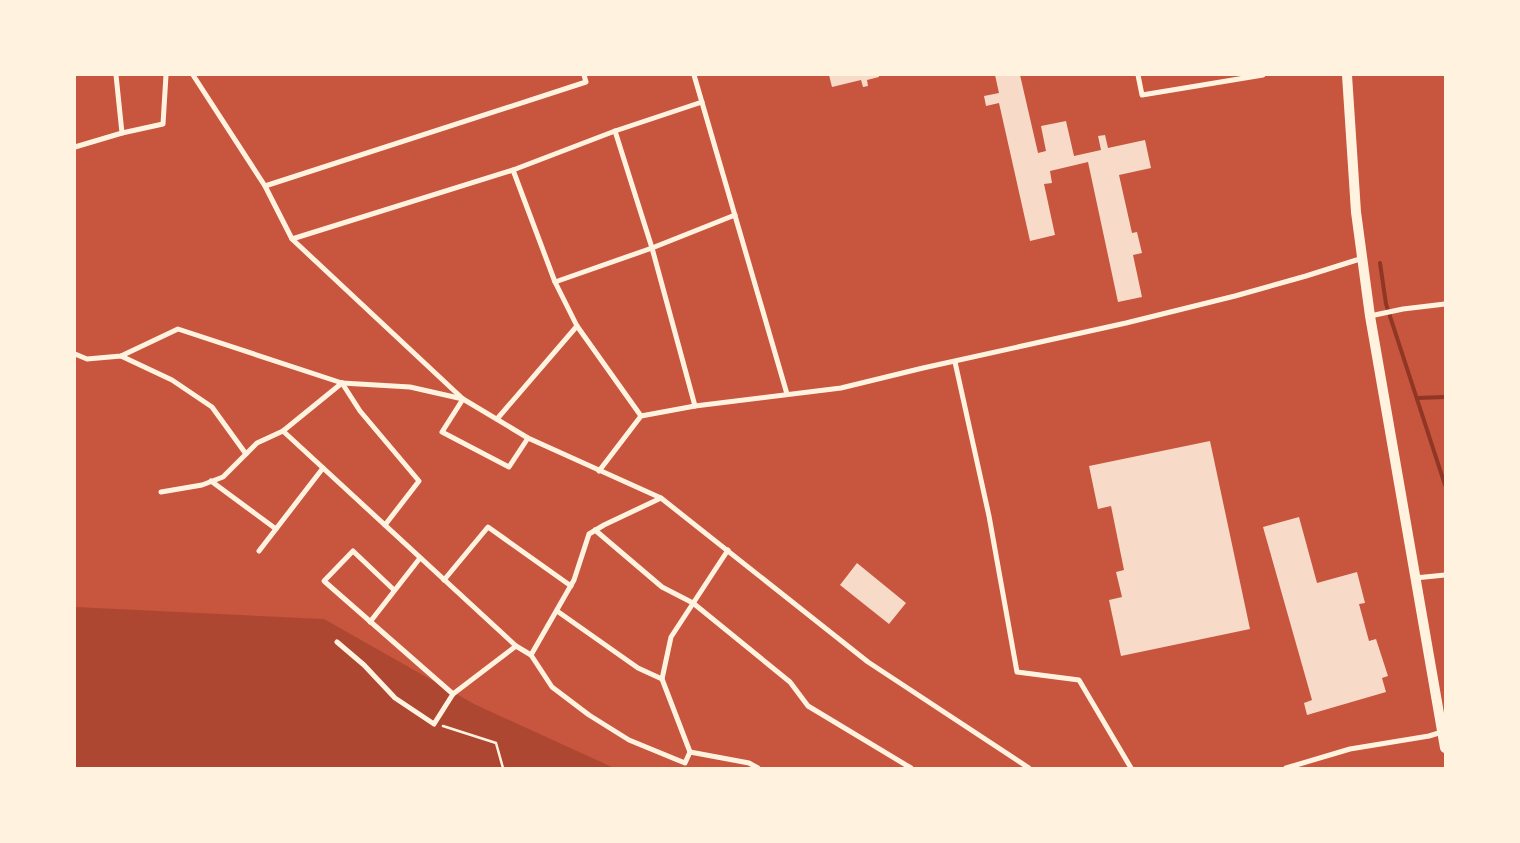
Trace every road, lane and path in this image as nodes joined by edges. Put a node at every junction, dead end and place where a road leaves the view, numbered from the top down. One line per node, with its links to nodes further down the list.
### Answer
1 (116, 75): 11 (street)
2 (166, 75): 11 (street)
3 (193, 75): 14 (street)
4 (584, 75): 14 (street)
5 (694, 75): 9 (street)
6 (1138, 75): 7 (street)
7 (1264, 75)
8 (1347, 75): 18 (main road)
9 (702, 102): 10 (street); 15 (street)
10 (615, 131): 13 (street); 17 (street)
11 (122, 133): 12 (street)
12 (75, 147)
13 (513, 170): 16 (street); 19 (street)
14 (265, 186): 16 (street)
15 (735, 215): 17 (street); 27 (street)
16 (292, 239): 28 (street)
17 (652, 248): 19 (street); 29 (street)
18 (1363, 258): 21 (main road); 25 (street)
19 (555, 282): 22 (street)
20 (1445, 304): 21 (street)
21 (1370, 316): 47 (main road)
22 (577, 326): 30 (street); 31 (street)
23 (75, 354): 24 (street)
24 (121, 356): 26 (street); 34 (street)
25 (955, 362): 27 (street); 68 (street)
26 (342, 383): 28 (street); 32 (street); 40 (street)
27 (787, 394): 29 (street)
28 (463, 399): 31 (street); 33 (street)
29 (695, 406): 30 (street)
30 (641, 416): 36 (street)
31 (497, 419): 33 (street)
32 (283, 431): 34 (street); 35 (street)
33 (528, 438): 36 (street)
34 (246, 454): 37 (street)
35 (322, 468): 40 (street); 41 (street)
36 (599, 471): 39 (street)
37 (212, 481): 38 (street); 41 (street)
38 (161, 492)
39 (661, 498): 42 (street); 43 (street)
40 (385, 526): 45 (street)
41 (276, 529): 44 (street)
42 (595, 530): 49 (street); 51 (street)
43 (728, 550): 51 (street); 67 (street)
44 (259, 551)
45 (420, 558): 48 (street); 50 (street)
46 (1445, 575): 47 (street)
47 (1414, 578): 60 (main road)
48 (444, 580): 49 (street); 55 (street)
49 (571, 586): 52 (street)
50 (394, 590): 53 (street); 53 (street)
51 (693, 603): 57 (street); 66 (street)
52 (557, 610): 56 (street); 57 (street)
53 (370, 622): 58 (street)
54 (337, 642): 59 (street)
55 (516, 646): 56 (street); 58 (street)
56 (531, 655): 63 (street)
57 (662, 679): 62 (street)
58 (453, 694): 59 (street)
59 (434, 724): 64 (path)
60 (1444, 731): 61 (main road); 69 (street)
61 (1445, 748)
62 (690, 752): 63 (street); 65 (street)
63 (686, 765)
64 (503, 768)
65 (758, 768)
66 (911, 768)
67 (1028, 768)
68 (1131, 768)
69 (1286, 768)

